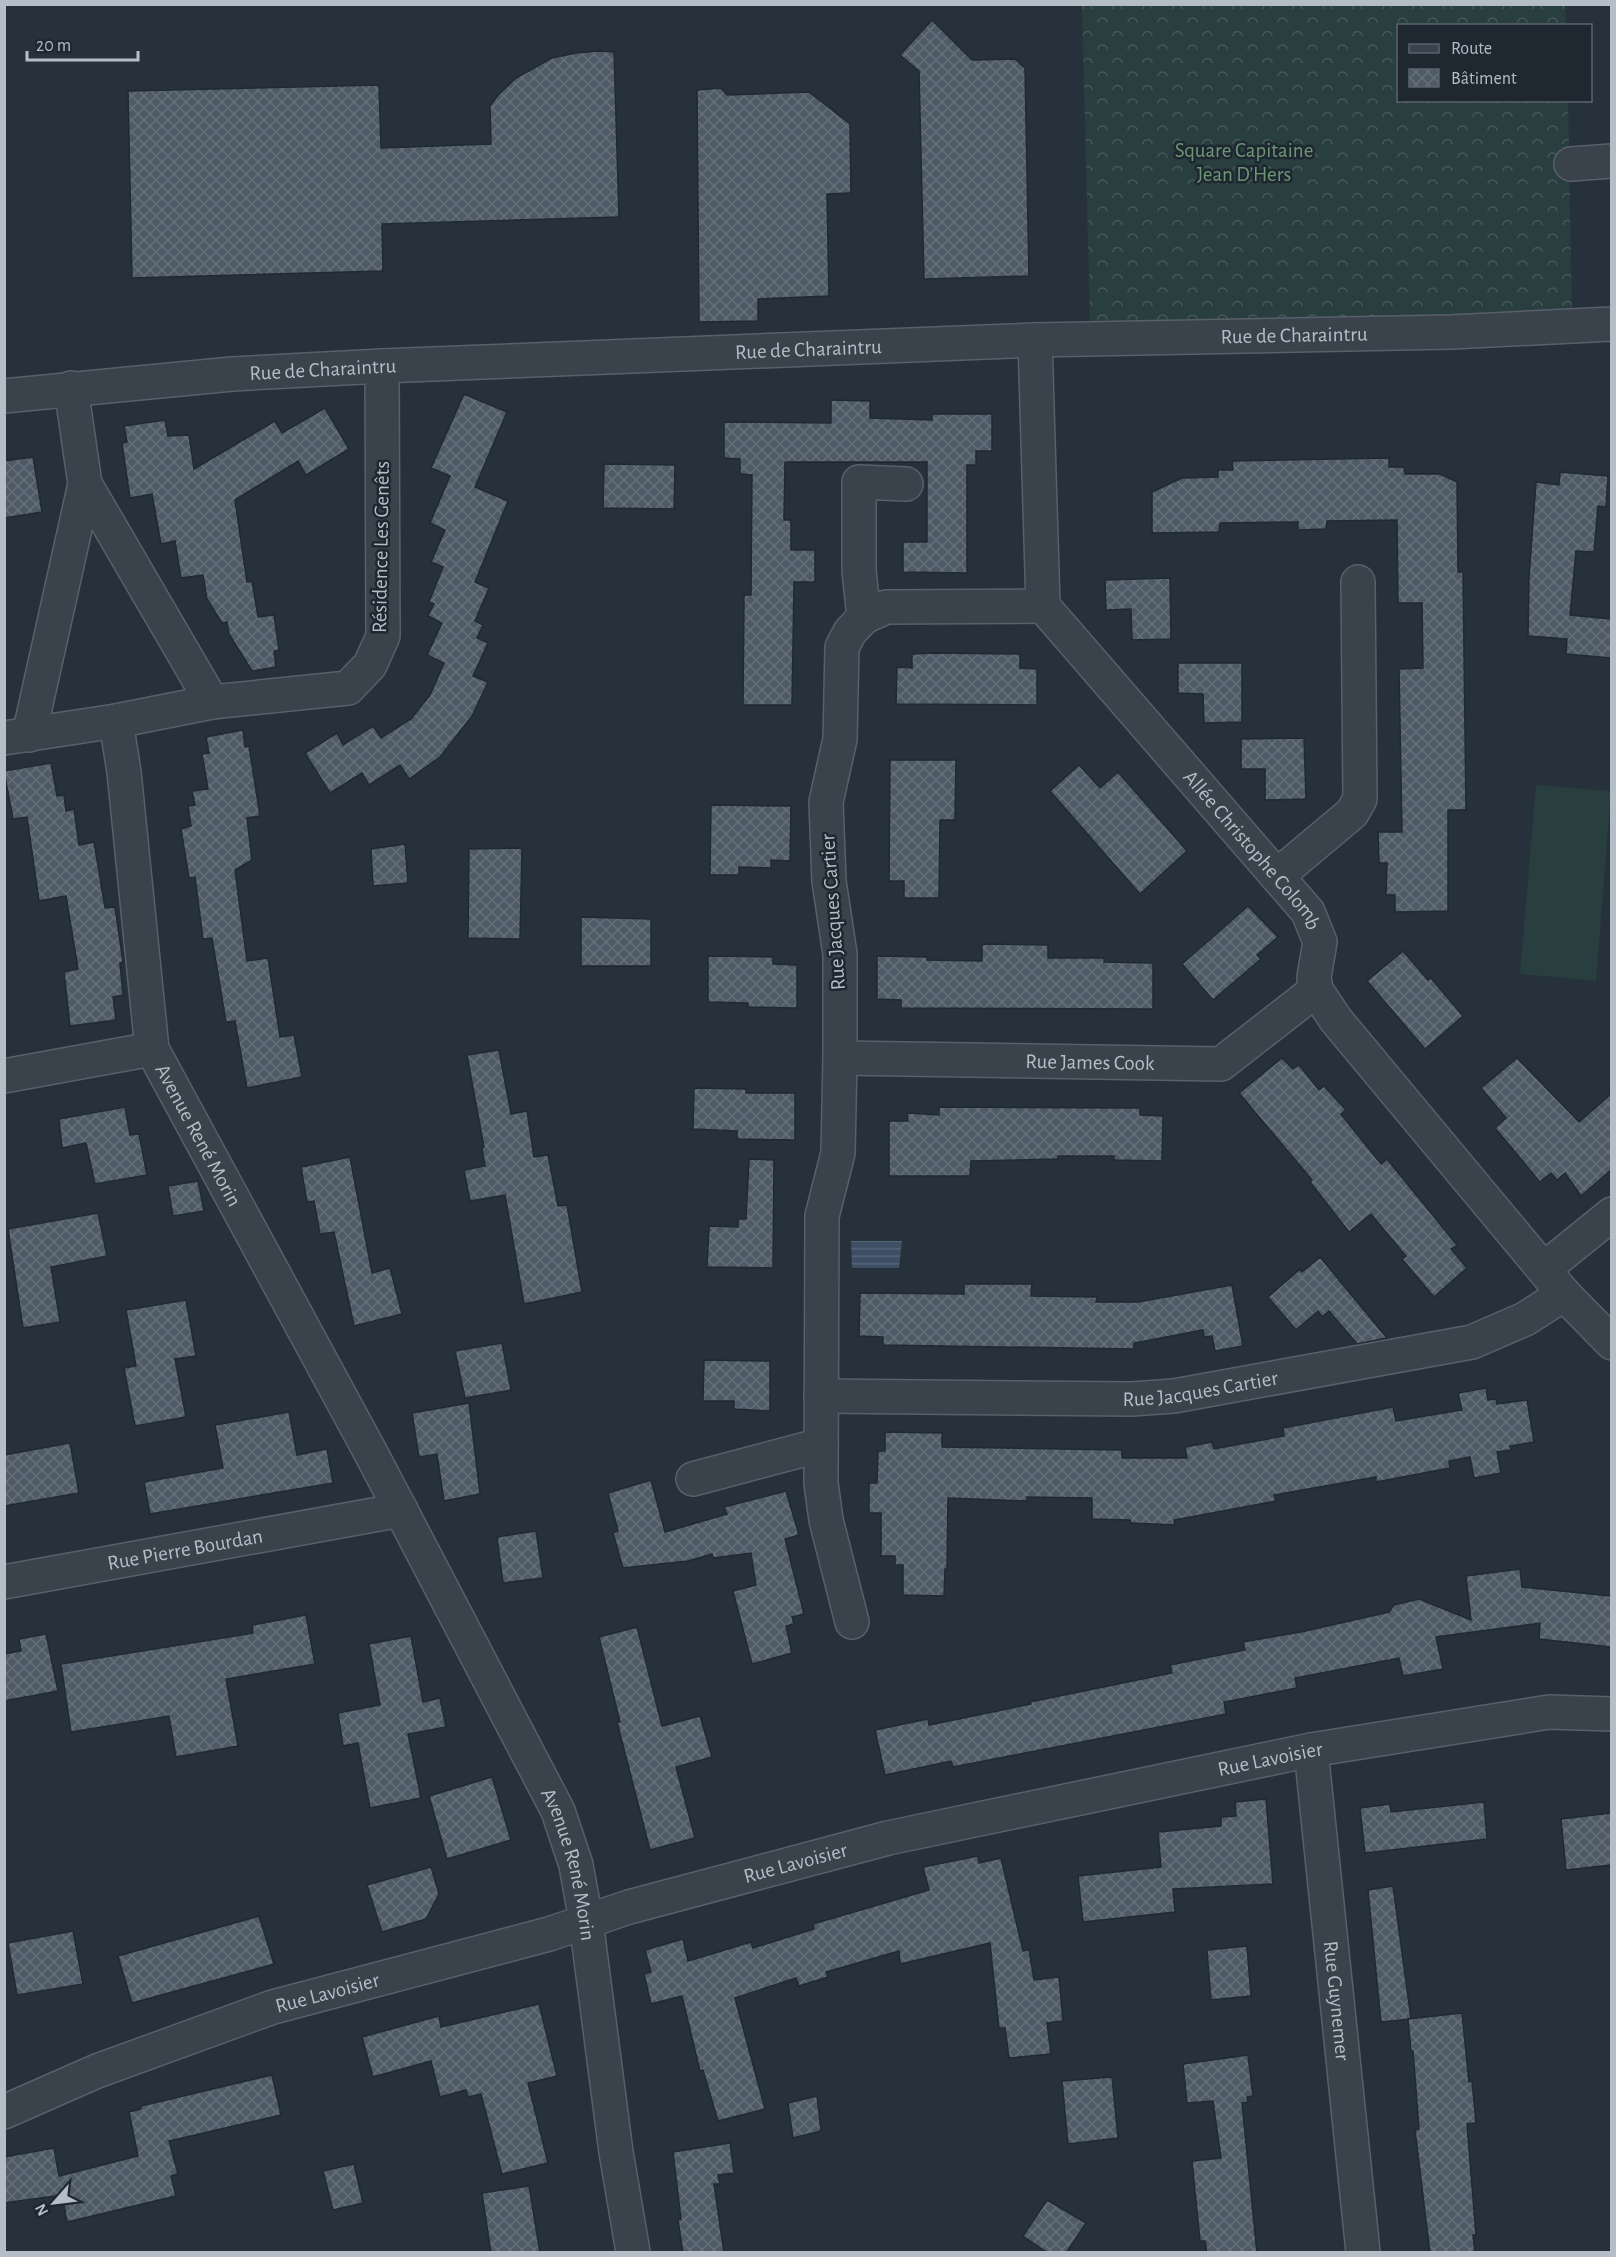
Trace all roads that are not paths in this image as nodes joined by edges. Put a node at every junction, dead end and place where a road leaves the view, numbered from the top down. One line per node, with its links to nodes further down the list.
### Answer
1 (1611, 161): 2 (street)
2 (1571, 164)
3 (1611, 324): 4 (street, Rue de Charaintru)
4 (1035, 340): 5 (street, Rue de Charaintru); 11 (street)
5 (382, 366): 6 (street, Rue de Charaintru); 13 (street, Résidence Les Genêts)
6 (71, 388): 7 (street, Rue de Charaintru); 8 (street, Résidence Les Genêts)
7 (4, 396)
8 (85, 484): 13 (street, Résidence Les Genêts); 15 (street, Résidence Les Genêts)
9 (906, 484): 12 (street)
10 (1358, 582): 16 (street)
11 (1043, 606): 12 (street, Rue Jacques Cartier); 16 (street, Allée Christophe Colomb)
12 (864, 618): 19 (street, Rue Jacques Cartier)
13 (212, 702): 14 (street, Résidence Les Genêts)
14 (116, 721): 15 (street, Résidence Les Genêts); 18 (street, Avenue René Morin)
15 (16, 737)
16 (1277, 876): 17 (street, Allée Christophe Colomb)
17 (1316, 990): 19 (street, Rue James Cook); 22 (street)
18 (152, 1049): 20 (street); 28 (street, Avenue René Morin)
19 (840, 1058): 25 (street, Rue Jacques Cartier)
20 (4, 1076)
21 (1611, 1214): 22 (street)
22 (1544, 1269): 23 (street)
23 (1564, 1294): 24 (street); 25 (street, Rue Jacques Cartier)
24 (1611, 1343)
25 (820, 1396): 26 (street, Rue Jacques Cartier)
26 (821, 1445): 27 (street); 30 (street, Rue Jacques Cartier)
27 (693, 1479)
28 (401, 1510): 29 (street, Rue Pierre Bourdan); 33 (street, Avenue René Morin)
29 (4, 1581)
30 (852, 1622)
31 (1611, 1714): 32 (street, Rue Lavoisier)
32 (1311, 1750): 33 (street, Rue Lavoisier); 36 (street, Rue Guynemer)
33 (586, 1922): 34 (street, Rue Lavoisier); 35 (street, Avenue René Morin)
34 (4, 2112)
35 (633, 2253)
36 (1363, 2253)

